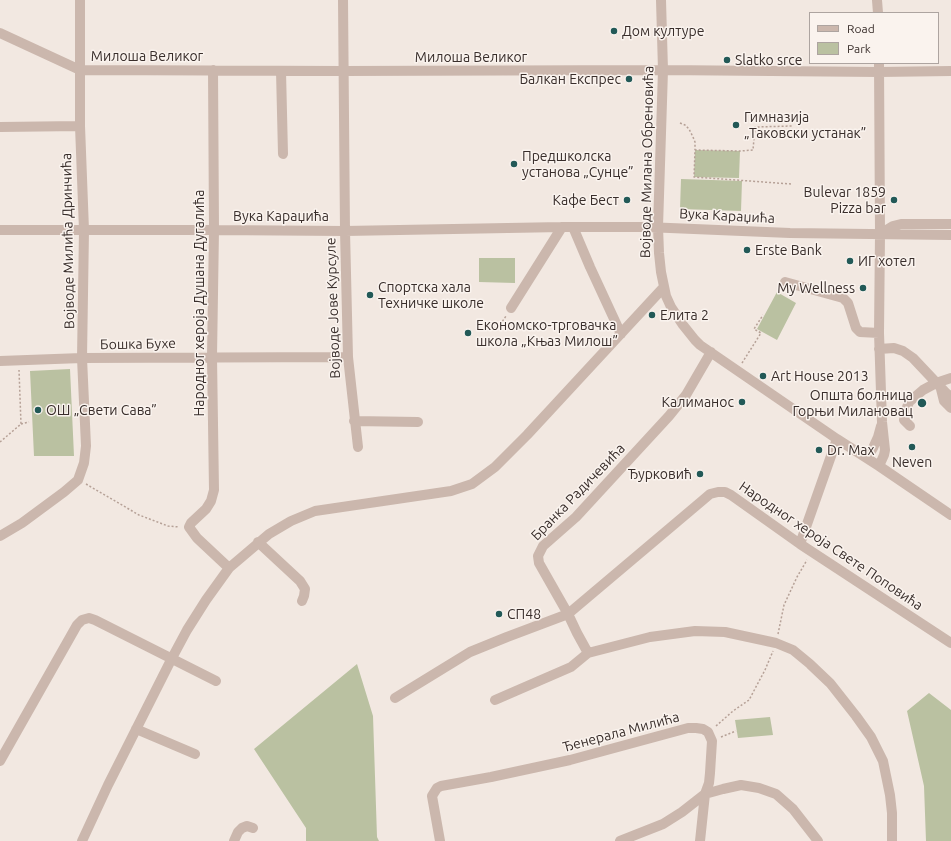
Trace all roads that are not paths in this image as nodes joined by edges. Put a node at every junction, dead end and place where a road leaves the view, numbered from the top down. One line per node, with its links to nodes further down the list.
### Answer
1 (80, 0): 8 (street, Војводе Милића Дринчића)
2 (343, 0): 13 (street, Војводе Јове Курсуле)
3 (661, 0): 10 (street, Војводе Милана Обреновића)
4 (877, 0): 5 (street)
5 (878, 12)
6 (0, 33): 8 (street, Милоша Великог)
7 (879, 68): 10 (street, Милоша Великог); 12 (street, Милоша Великог); 25 (street)
8 (80, 70): 9 (street, Милоша Великог); 14 (street, Војводе Милића Дринчића)
9 (213, 70): 11 (street, Милоша Великог); 23 (street, Народног хероја Душана Дугалића)
10 (663, 70): 13 (street, Милоша Великог); 20 (street, Војводе Милана Обреновића)
11 (281, 71): 13 (street, Милоша Великог); 16 (street)
12 (951, 71)
13 (343, 72): 24 (street, Војводе Јове Курсуле)
14 (80, 126): 15 (street); 22 (street, Војводе Милића Дринчића)
15 (0, 127)
16 (283, 154)
17 (951, 224): 25 (street)
18 (573, 226): 19 (street, Вука Караџића); 20 (street, Вука Караџића); 31 (street)
19 (562, 227): 24 (street, Вука Караџића); 29 (street)
20 (658, 227): 25 (street, Вука Караџића); 28 (street, Војводе Милана Обреновића)
21 (0, 230): 22 (street, Вука Караџића)
22 (84, 230): 23 (street, Вука Караџића); 36 (street, Војводе Милића Дринчића)
23 (214, 230): 24 (street, Вука Караџића); 34 (street, Народног хероја Душана Дугалића)
24 (345, 231): 35 (street, Војводе Јове Курсуле)
25 (880, 234): 26 (street, Вука Караџића); 30 (street)
26 (951, 234)
27 (785, 282): 30 (street)
28 (664, 287): 31 (street); 33 (street, Војводе Милана Обреновића)
29 (511, 308)
30 (879, 333): 32 (street)
31 (621, 334): 52 (street)
32 (879, 349): 39 (street); 44 (street)
33 (711, 352): 46 (street, Војводе Милана Обреновића); 56 (street, Бранка Радичевића)
34 (212, 357): 35 (street, Бошка Бухе); 36 (street, Бошка Бухе); 54 (street, Народног хероја Душана Дугалића)
35 (348, 357): 42 (street, Војводе Јове Курсуле)
36 (82, 358): 37 (street, Бошка Бухе); 51 (street, Војводе Милића Дринчића)
37 (0, 361)
38 (951, 378): 39 (street)
39 (939, 386): 40 (street); 41 (street); 45 (street)
40 (951, 397)
41 (951, 408)
42 (354, 421): 43 (street); 47 (street, Војводе Јове Курсуле)
43 (418, 422)
44 (882, 422): 48 (street); 49 (street)
45 (910, 426)
46 (837, 439): 48 (street, Војводе Милана Обреновића); 53 (street)
47 (358, 447)
48 (867, 458): 49 (street, Војводе Милана Обреновића)
49 (879, 466): 50 (street, Војводе Милана Обреновића)
50 (951, 515)
51 (0, 536)
52 (258, 542): 54 (street); 55 (street)
53 (800, 544): 56 (street, Народног хероја Свете Поповића); 57 (street, Народног хероја Свете Поповића)
54 (229, 568): 59 (street)
55 (302, 602)
56 (568, 614): 58 (street, Бранка Радичевића); 61 (street, Народног хероја Свете Поповића)
57 (951, 643)
58 (588, 653): 62 (street); 74 (street)
59 (172, 658): 60 (street); 63 (street); 65 (street)
60 (216, 681)
61 (395, 698)
62 (495, 700)
63 (136, 729): 64 (street); 68 (street)
64 (196, 754)
65 (0, 761)
66 (705, 794): 70 (street, Ђенерала Милића); 71 (street); 72 (street); 73 (street)
67 (253, 828): 69 (street)
68 (82, 841)
69 (234, 841)
70 (440, 841)
71 (620, 841)
72 (700, 841)
73 (818, 841)
74 (892, 841)

